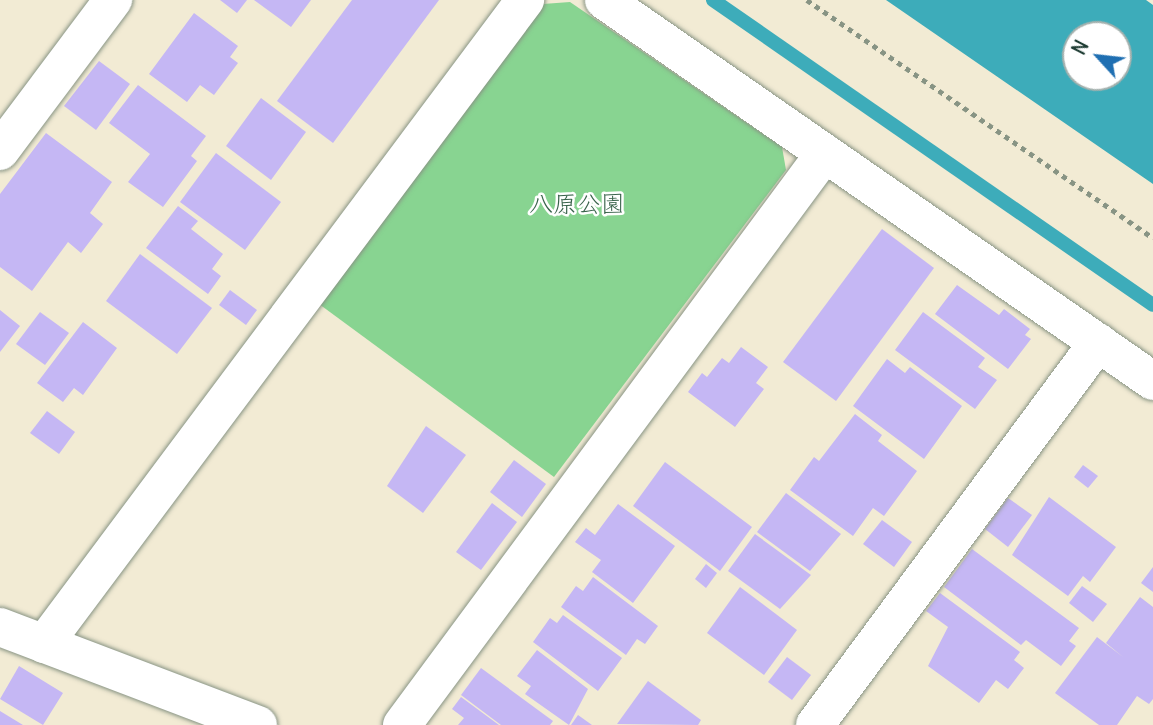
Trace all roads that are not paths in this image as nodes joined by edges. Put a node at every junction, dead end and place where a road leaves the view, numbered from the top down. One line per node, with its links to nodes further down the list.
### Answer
1 (113, 0): 4 (street)
2 (525, 0): 9 (street)
3 (604, 0): 5 (street)
4 (0, 151)
5 (825, 153): 6 (street); 11 (street)
6 (1098, 342): 7 (street); 12 (street)
7 (1153, 381)
8 (0, 627): 9 (street)
9 (44, 644): 10 (street)
10 (258, 725)
11 (402, 725)
12 (815, 725)

